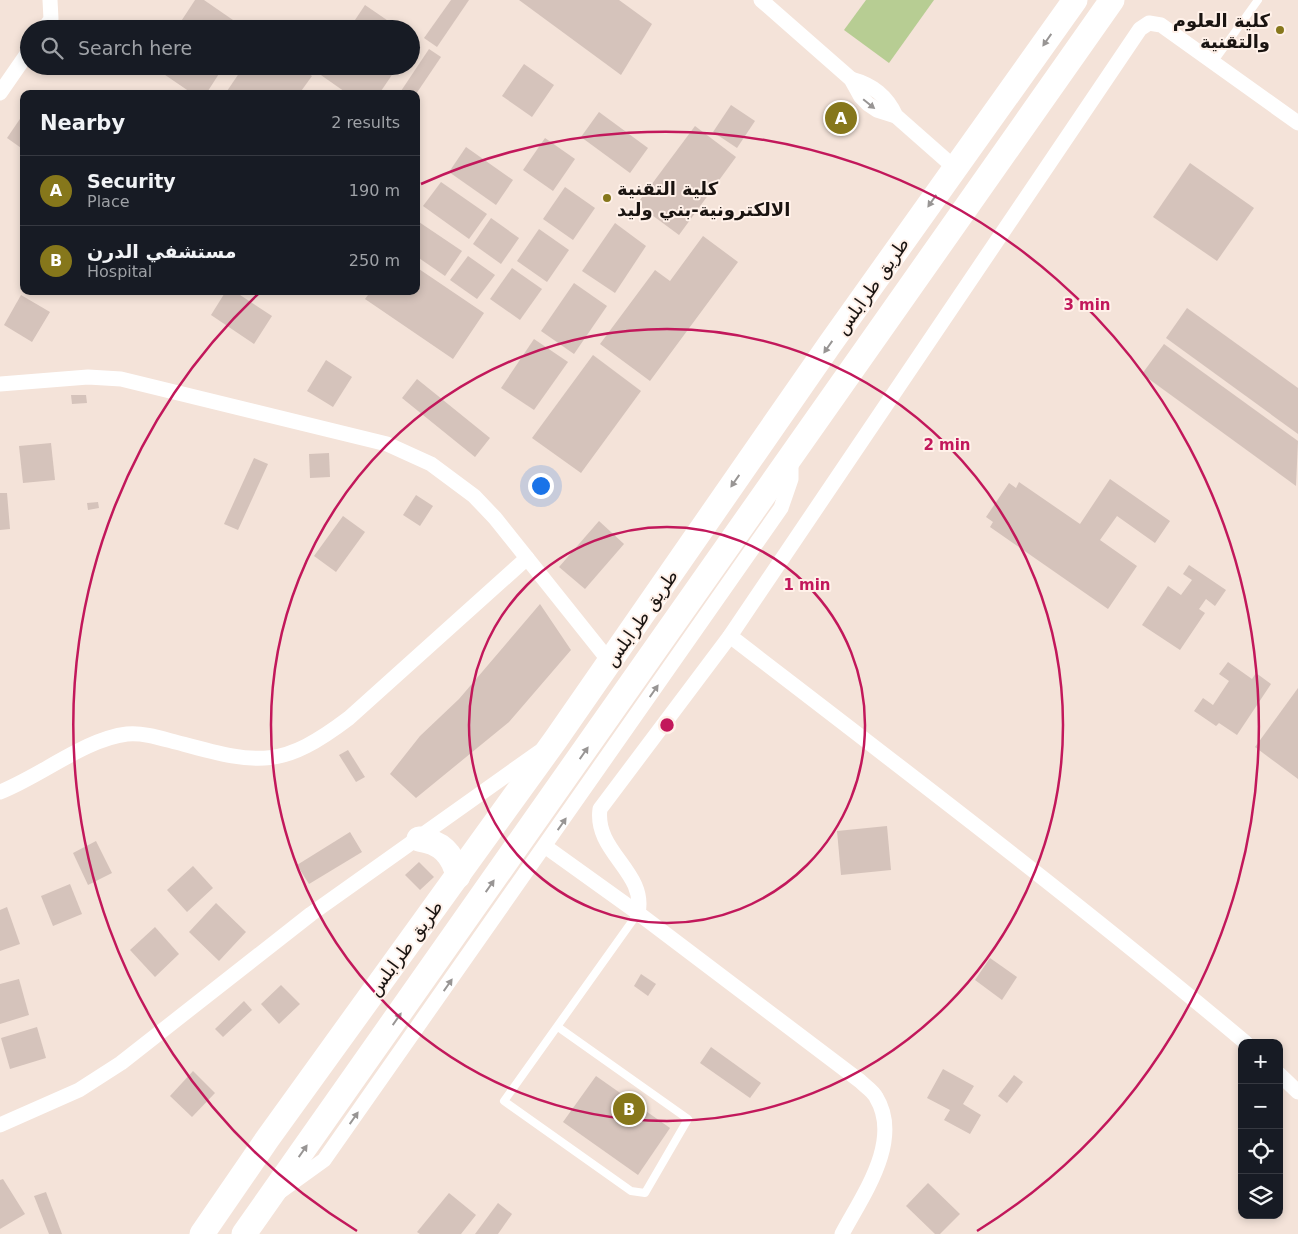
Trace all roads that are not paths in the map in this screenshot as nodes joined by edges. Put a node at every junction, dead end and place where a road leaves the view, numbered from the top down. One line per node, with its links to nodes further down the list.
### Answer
1 (50, 0): 6 (street)
2 (761, 0): 11 (street)
3 (1075, 0): 11 (highway, طريق طرابلس, one-way to 11)
4 (1112, 0): 13 (highway)
5 (1258, 0): 8 (lane)
6 (50, 20)
7 (20, 64): 9 (street)
8 (1212, 64): 10 (street); 15 (street)
9 (0, 93)
10 (1298, 123)
11 (955, 168): 16 (highway, طريق طرابلس, one-way to 16)
12 (0, 384): 14 (street)
13 (791, 456): 20 (street, one-way to 13); 28 (highway, one-way to 13)
14 (527, 558): 16 (street); 18 (street)
15 (730, 636): 22 (street); 24 (street)
16 (610, 662): 17 (highway, طريق طرابلس)
17 (556, 739): 19 (street); 21 (highway, طريق طرابلس)
18 (0, 792)
19 (419, 839): 21 (highway); 27 (street)
20 (546, 847): 22 (street); 28 (street, one-way to 20)
21 (458, 876): 29 (highway, طريق طرابلس)
22 (638, 913): 23 (lane); 31 (street)
23 (558, 1026)
24 (1241, 1039)
25 (1283, 1078): 26 (street)
26 (1298, 1092)
27 (0, 1124)
28 (270, 1199): 30 (highway)
29 (202, 1234)
30 (244, 1234)
31 (842, 1234)

